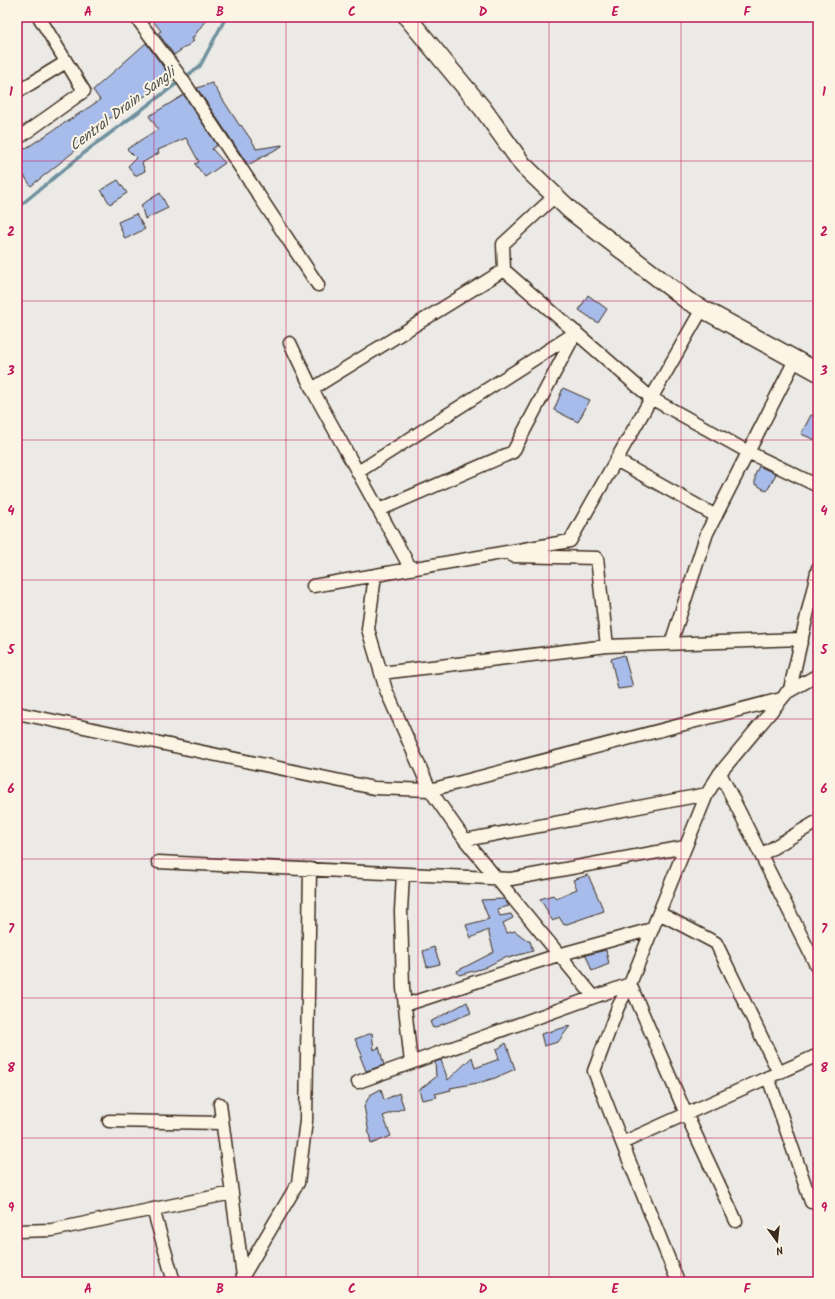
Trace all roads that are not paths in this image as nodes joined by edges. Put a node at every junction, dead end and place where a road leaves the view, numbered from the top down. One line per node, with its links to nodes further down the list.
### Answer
1 (38, 17): 4 (street)
2 (136, 17): 9 (street)
3 (407, 17): 7 (main road)
4 (66, 62): 5 (street); 6 (street)
5 (17, 92)
6 (17, 139)
7 (555, 196): 8 (street); 10 (main road)
8 (504, 270): 11 (street); 15 (street)
9 (318, 285)
10 (702, 309): 13 (main road); 16 (street)
11 (576, 332): 16 (street); 19 (street); 21 (street)
12 (290, 343): 15 (street)
13 (795, 360): 14 (main road); 17 (street)
14 (818, 372)
15 (312, 388): 19 (street)
16 (651, 398): 17 (street); 18 (street)
17 (748, 452): 20 (street); 22 (street)
18 (616, 460): 22 (street); 23 (street)
19 (358, 472): 21 (street)
20 (818, 486)
21 (379, 510): 25 (street)
22 (716, 516): 29 (street)
23 (485, 556): 25 (street); 30 (street)
24 (818, 568): 28 (street)
25 (412, 569): 26 (street)
26 (375, 575): 27 (street); 31 (street)
27 (313, 586)
28 (802, 639): 29 (street); 33 (street)
29 (671, 643): 30 (street)
30 (607, 646): 31 (street)
31 (381, 673): 36 (street)
32 (818, 675): 33 (street)
33 (784, 696): 35 (street); 36 (street)
34 (17, 713): 36 (street)
35 (720, 773): 37 (street); 41 (street)
36 (430, 790): 39 (street)
37 (706, 794): 39 (street); 40 (street)
38 (818, 821): 41 (street)
39 (465, 840): 45 (street)
40 (685, 847): 45 (street); 46 (street)
41 (761, 854): 49 (street)
42 (158, 862): 43 (street)
43 (310, 869): 44 (street); 67 (street)
44 (403, 874): 45 (street); 52 (street)
45 (496, 879): 48 (street)
46 (659, 913): 47 (street); 55 (street)
47 (652, 929): 48 (street); 50 (street)
48 (558, 955): 51 (street); 52 (street)
49 (818, 969)
50 (630, 984): 51 (street); 58 (street); 61 (street)
51 (594, 997): 54 (street)
52 (405, 1004): 54 (street)
53 (818, 1055): 55 (street)
54 (411, 1063): 56 (street)
55 (773, 1075): 58 (street); 63 (street)
56 (358, 1082)
57 (220, 1104): 60 (street)
58 (686, 1114): 61 (street); 65 (street)
59 (109, 1121): 60 (street)
60 (222, 1123): 62 (street)
61 (622, 1143): 69 (street)
62 (232, 1193): 64 (street); 67 (street)
63 (811, 1202)
64 (153, 1209): 66 (street); 68 (street)
65 (736, 1221)
66 (17, 1231)
67 (242, 1279)
68 (174, 1282)
69 (678, 1282)

